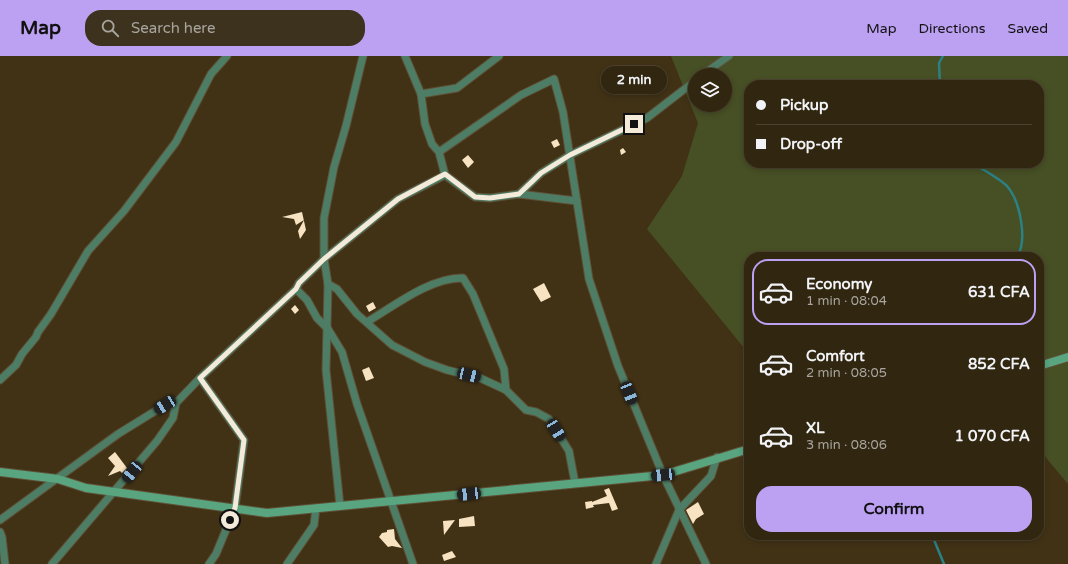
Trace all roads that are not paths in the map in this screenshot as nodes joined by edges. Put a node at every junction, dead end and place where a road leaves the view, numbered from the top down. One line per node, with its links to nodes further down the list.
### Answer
1 (227, 56): 22 (street)
2 (363, 56): 14 (street)
3 (406, 56): 8 (street)
4 (499, 56): 8 (street)
5 (729, 56): 6 (street)
6 (712, 68)
7 (688, 86): 10 (street)
8 (421, 94): 9 (street)
9 (439, 152): 10 (street); 11 (street)
10 (570, 155): 12 (street); 13 (street)
11 (445, 174): 12 (street); 14 (street)
12 (519, 194): 13 (street)
13 (577, 201): 28 (street)
14 (324, 259): 15 (street); 16 (street)
15 (328, 284): 17 (street); 18 (street)
16 (296, 289): 18 (street); 21 (street)
17 (367, 322): 23 (street); 23 (street)
18 (328, 329): 32 (street); 33 (street)
19 (1068, 357): 20 (main road)
20 (1044, 364)
21 (200, 378): 24 (street); 34 (street)
22 (0, 380)
23 (506, 390): 30 (street)
24 (176, 403): 29 (street); 31 (street)
25 (744, 450): 26 (main road)
26 (717, 457): 28 (main road); 36 (street)
27 (0, 472): 29 (main road)
28 (663, 475): 30 (main road); 36 (street)
29 (58, 479): 31 (main road); 37 (street)
30 (575, 483): 32 (main road)
31 (115, 492): 34 (main road); 40 (street)
32 (392, 501): 33 (main road); 43 (street)
33 (340, 506): 35 (main road)
34 (235, 508): 35 (main road); 41 (street)
35 (316, 508): 42 (street)
36 (679, 510): 44 (street); 45 (street)
37 (0, 520)
38 (0, 532): 39 (street)
39 (5, 564)
40 (52, 564)
41 (210, 564)
42 (287, 564)
43 (413, 564)
44 (656, 564)
45 (706, 564)

